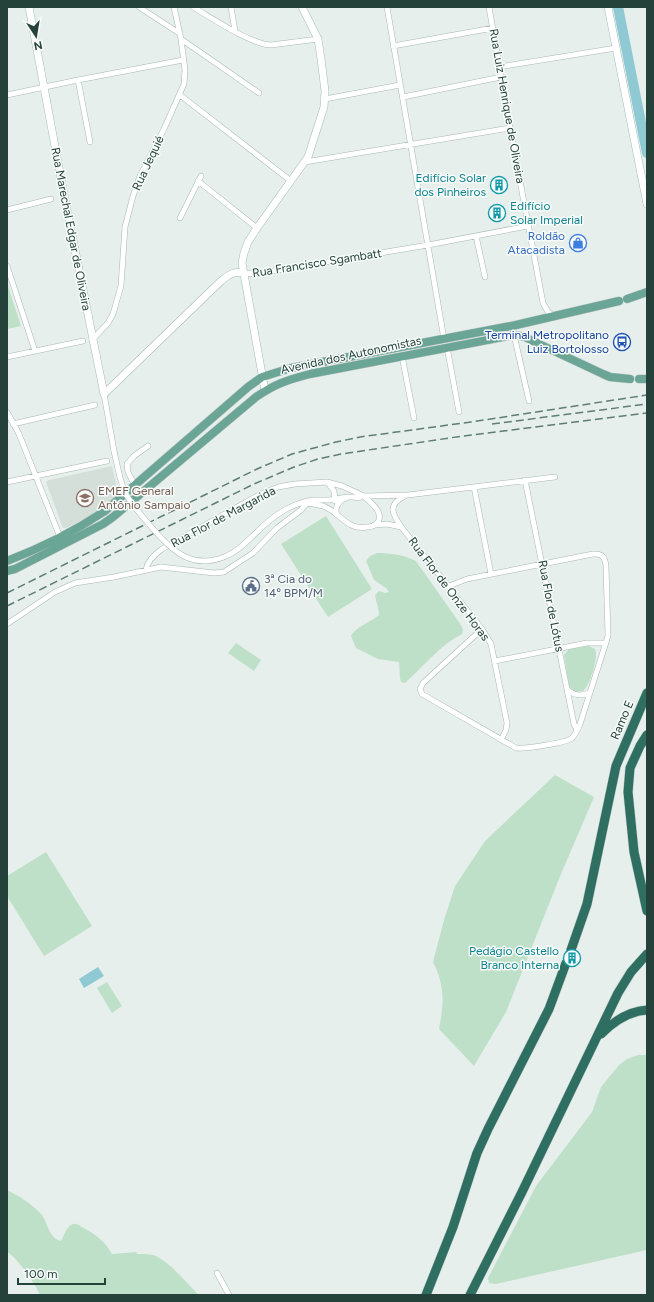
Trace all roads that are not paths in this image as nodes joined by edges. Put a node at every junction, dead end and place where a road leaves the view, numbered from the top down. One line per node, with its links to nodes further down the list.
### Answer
1 (29, 7): 22 (main road, Rua Marechal Edgar de Oliveira)
2 (139, 7): 12 (street)
3 (174, 7): 12 (street, Rua Jequié)
4 (193, 7): 11 (street)
5 (231, 7): 11 (street)
6 (302, 7): 14 (main road)
7 (387, 7): 15 (street)
8 (489, 7): 10 (street, Rua Luiz Henrique de Oliveira)
9 (608, 7): 16 (main road)
10 (493, 28): 15 (street); 18 (street, Rua Luiz Henrique de Oliveira)
11 (235, 30): 14 (street)
12 (179, 33): 13 (street, Rua Jequié)
13 (181, 39): 17 (street, Rua Jequié); 23 (street)
14 (318, 39): 27 (main road)
15 (393, 46): 21 (street)
16 (616, 48): 18 (street); 34 (main road)
17 (183, 60): 20 (street); 25 (street, Rua Jequié)
18 (499, 67): 19 (street, Rua Luiz Henrique de Oliveira)
19 (501, 77): 26 (street); 28 (street, Rua Luiz Henrique de Oliveira)
20 (78, 80): 22 (street); 29 (street)
21 (400, 85): 26 (street); 27 (street)
22 (44, 87): 24 (street); 48 (main road, Rua Marechal Edgar de Oliveira)
23 (259, 93)
24 (7, 95)
25 (180, 95): 32 (street); 48 (street, Rua Jequié)
26 (403, 97): 30 (street)
27 (325, 99): 31 (main road)
28 (510, 128): 30 (street); 37 (street, Rua Luiz Henrique de Oliveira)
29 (90, 142)
30 (411, 145): 31 (street); 40 (street)
31 (305, 162): 32 (main road)
32 (291, 181): 38 (main road)
33 (51, 199): 35 (street)
34 (647, 204)
35 (7, 210)
36 (180, 218): 38 (street)
37 (528, 226): 39 (street, Rua Francisco Sgambatt); 45 (street, Rua Luiz Henrique de Oliveira)
38 (257, 228): 42 (main road)
39 (476, 236): 40 (street, Rua Francisco Sgambatt); 43 (street)
40 (428, 245): 42 (street, Rua Francisco Sgambatt); 47 (street)
41 (7, 266): 51 (street)
42 (243, 273): 54 (main road); 57 (main road, Rua Francisco Sgambatt)
43 (485, 277)
44 (647, 292): 45 (main road, Avenida dos Autonomistas)
45 (556, 317): 47 (main road, Avenida dos Autonomistas)
46 (514, 335): 50 (main road, Avenida dos Autonomistas); 55 (main road, Avenida dos Autonomistas); 58 (street)
47 (444, 339): 54 (main road, Avenida dos Autonomistas)
48 (92, 340): 57 (main road, Rua Marechal Edgar de Oliveira)
49 (83, 341): 51 (street)
50 (447, 347): 52 (main road, Avenida dos Autonomistas); 61 (street)
51 (35, 351): 53 (street)
52 (402, 356): 56 (main road, Avenida dos Autonomistas); 62 (street)
53 (7, 357)
54 (262, 377): 56 (main road); 71 (main road, Avenida dos Autonomistas)
55 (630, 379)
56 (265, 391): 87 (main road, Avenida dos Autonomistas)
57 (104, 394): 77 (street, Rua Marechal Edgar de Oliveira, bridge)
58 (529, 401)
59 (95, 404): 63 (street)
60 (7, 412): 63 (street)
61 (459, 412)
62 (414, 418)
63 (13, 424): 66 (street)
64 (148, 446): 71 (street)
65 (108, 461): 66 (street)
66 (36, 476): 69 (street); 83 (street)
67 (555, 477): 68 (street, Rua Flor de Margarida)
68 (525, 480): 72 (street, Rua Flor de Margarida); 85 (street, Rua Flor de Lótus)
69 (7, 482)
70 (327, 482): 74 (street, Rua Flor de Margarida); 76 (street); 86 (street, Rua Flor de Margarida)
71 (135, 486): 83 (main road, Avenida dos Autonomistas)
72 (474, 487): 73 (street, Rua Flor de Margarida); 88 (street)
73 (408, 495): 74 (street, Rua Flor de Margarida); 82 (street, Rua Flor de Onze Horas)
74 (364, 496): 75 (street, Rua Marechal Edgar de Oliveira); 78 (street)
75 (355, 497): 76 (street, Rua Marechal Edgar de Oliveira); 78 (street); 79 (street)
76 (335, 499): 77 (street, Rua Marechal Edgar de Oliveira); 79 (street)
77 (304, 503): 80 (street); 86 (street)
78 (371, 503): 81 (street)
79 (336, 508): 80 (street)
80 (337, 515): 81 (street)
81 (374, 526): 82 (street)
82 (402, 528): 89 (street, Rua Flor de Onze Horas)
83 (60, 537): 84 (main road, Avenida dos Autonomistas)
84 (7, 561)
85 (542, 564): 88 (street); 92 (street); 93 (street, Rua Flor de Lótus)
86 (146, 570): 90 (street)
87 (7, 571)
88 (491, 574): 89 (street)
89 (449, 586): 91 (street, Rua Flor de Onze Horas)
90 (7, 624)
91 (482, 629): 94 (street, Rua Flor de Onze Horas); 100 (street)
92 (606, 643): 93 (street); 96 (street)
93 (559, 649): 94 (street); 95 (street, Rua Flor de Lótus)
94 (495, 661): 100 (street, Rua Flor de Onze Horas)
95 (567, 689): 96 (street); 98 (street, Rua Flor de Lótus)
96 (590, 693): 98 (street)
97 (647, 693): 102 (highway, Ramo E)
98 (577, 730): 100 (street)
99 (647, 735): 101 (highway)
100 (501, 740)
101 (647, 911)
102 (571, 950)
103 (647, 954): 106 (highway)
104 (566, 963): 109 (highway)
105 (647, 1010): 106 (highway)
106 (598, 1037): 110 (highway)
107 (217, 1272): 108 (street)
108 (229, 1295)
109 (426, 1295)
110 (470, 1295)

